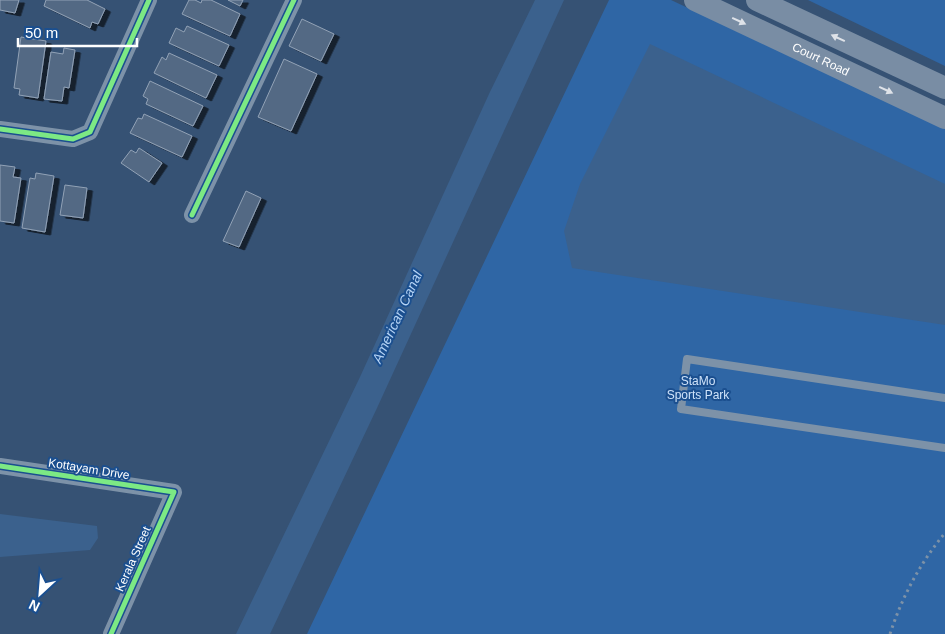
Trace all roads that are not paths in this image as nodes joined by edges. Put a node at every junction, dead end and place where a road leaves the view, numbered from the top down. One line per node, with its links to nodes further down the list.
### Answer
1 (149, 0): 9 (street)
2 (294, 0): 10 (street)
3 (695, 0): 6 (main road, Court Road, one-way to 6)
4 (757, 0): 5 (main road)
5 (805, 22): 6 (main road); 7 (main road, one-way to 5)
6 (794, 46): 8 (main road, Court Road, one-way to 8)
7 (945, 88)
8 (945, 118)
9 (0, 129)
10 (192, 215)
11 (945, 398): 12 (lane)
12 (945, 448)
13 (0, 466): 14 (street, Kottayam Drive)
14 (174, 492): 15 (street, Kerala Street)
15 (111, 634)

